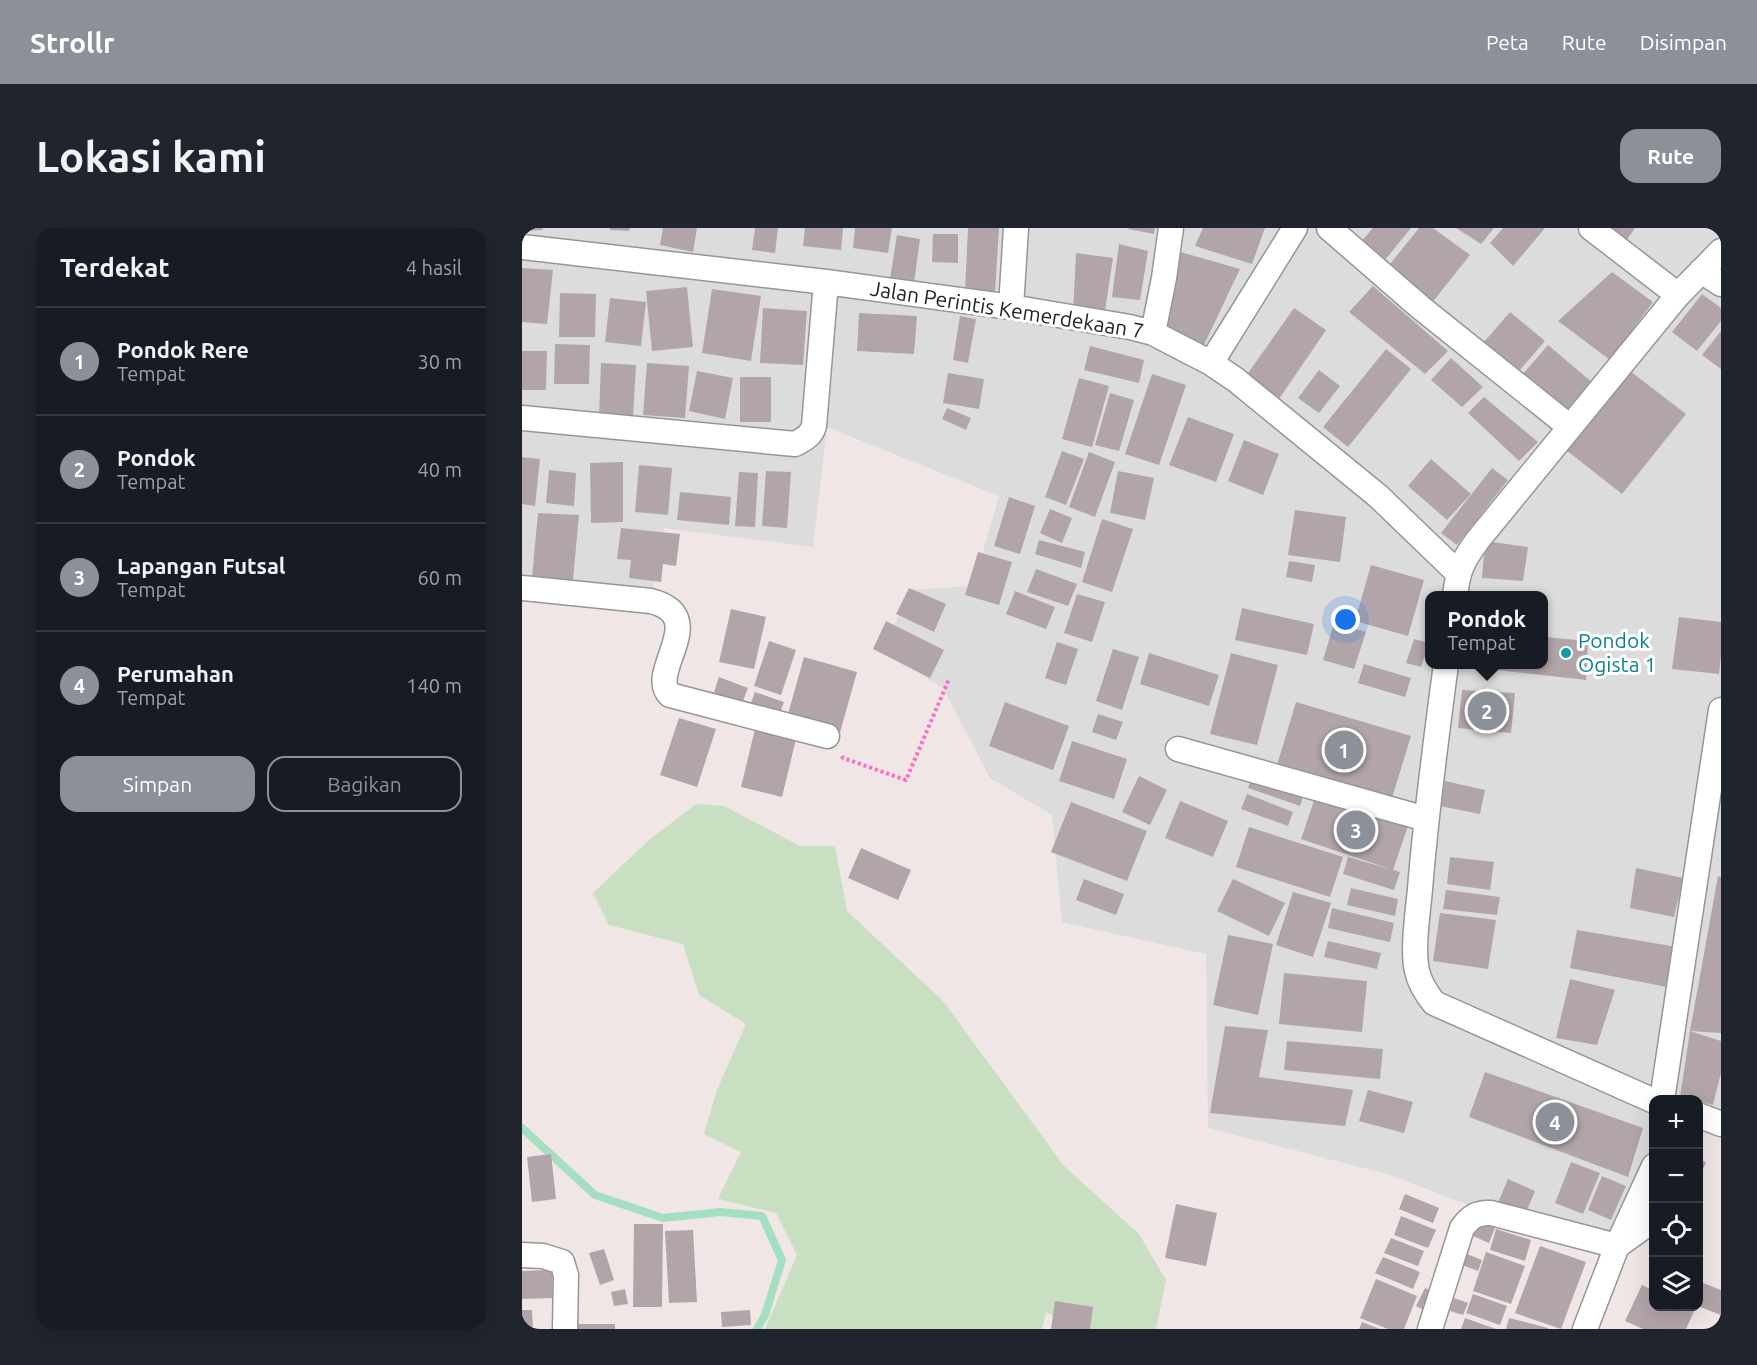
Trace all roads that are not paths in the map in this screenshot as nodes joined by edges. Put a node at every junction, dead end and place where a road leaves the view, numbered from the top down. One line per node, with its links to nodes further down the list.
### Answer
1 (1016, 228): 12 (street)
2 (1171, 228): 13 (street)
3 (1295, 228): 14 (street)
4 (1329, 228): 16 (street)
5 (1591, 228): 11 (street)
6 (522, 247): 9 (street, Jalan Perintis Kemerdekaan 7)
7 (1721, 251): 8 (street)
8 (1701, 271): 10 (street); 11 (street)
9 (826, 282): 12 (street, Jalan Perintis Kemerdekaan 7); 15 (street)
10 (1721, 284)
11 (1678, 295): 16 (street)
12 (1011, 307): 13 (street, Jalan Perintis Kemerdekaan 7)
13 (1153, 333): 14 (street, Jalan Perintis Kemerdekaan 7)
14 (1211, 363): 17 (street, Jalan Perintis Kemerdekaan 7)
15 (522, 418)
16 (1570, 427): 17 (street)
17 (1456, 584)
18 (522, 588): 21 (street)
19 (1445, 669): 23 (street)
20 (1721, 710): 24 (street)
21 (827, 736)
22 (1178, 749): 23 (street)
23 (1425, 819): 25 (street)
24 (1663, 1095)
25 (1649, 1099)
26 (1703, 1117): 27 (street)
27 (1721, 1124)
28 (1649, 1175): 30 (street)
29 (1649, 1213): 30 (street)
30 (1617, 1246): 33 (street); 34 (street)
31 (532, 1256): 32 (street)
32 (565, 1329)
33 (1430, 1329)
34 (1585, 1329)

